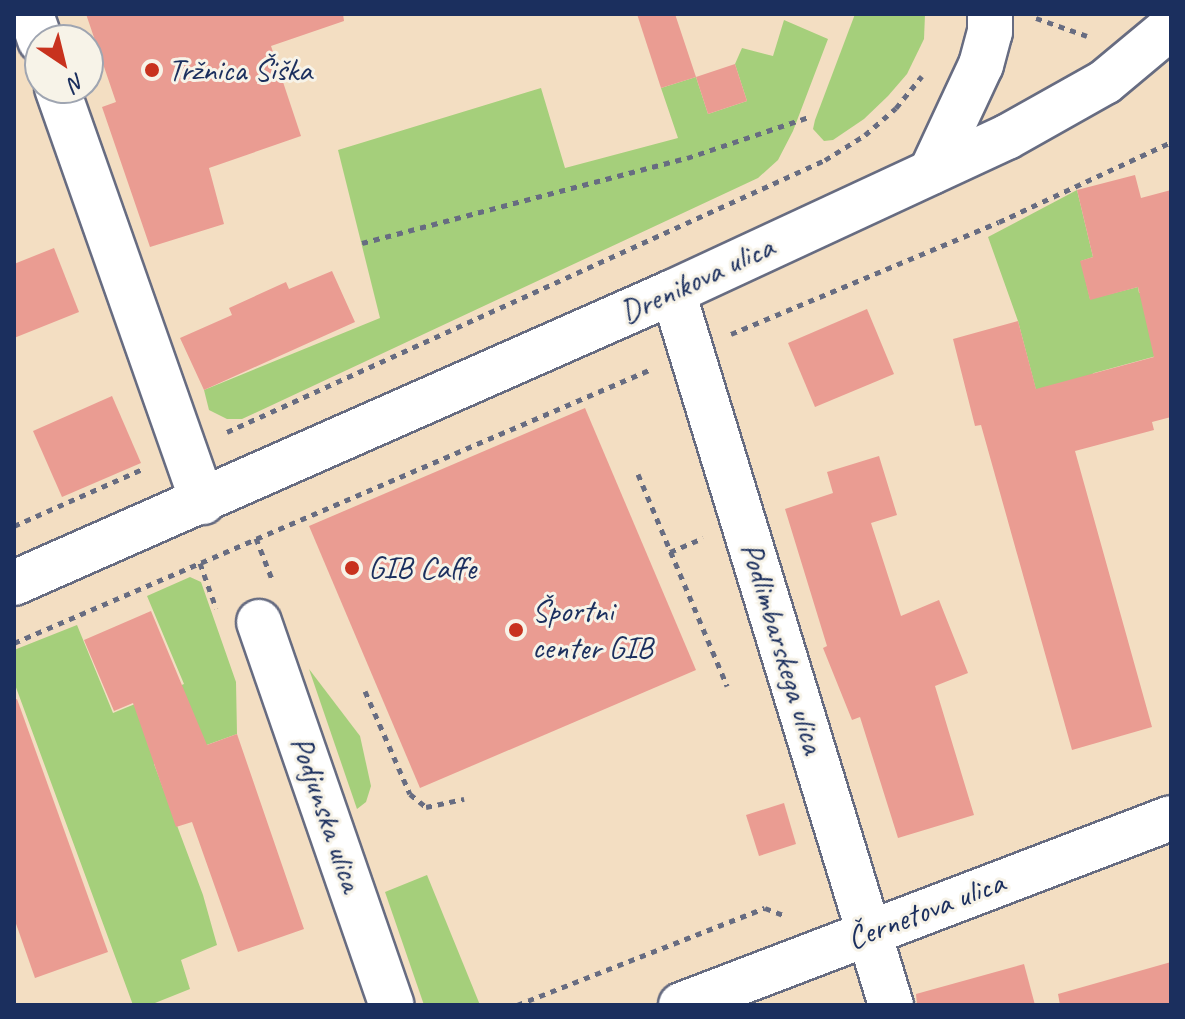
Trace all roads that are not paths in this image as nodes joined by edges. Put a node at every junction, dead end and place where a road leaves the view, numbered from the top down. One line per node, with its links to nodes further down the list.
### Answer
1 (990, 14): 4 (street)
2 (1171, 27): 4 (street, Drenikova ulica)
3 (63, 104): 6 (street)
4 (931, 172): 5 (street, Drenikova ulica)
5 (673, 292): 6 (street, Drenikova ulica); 10 (street, Podlimbarskega ulica)
6 (203, 502): 7 (street, Drenikova ulica)
7 (14, 583)
8 (259, 622): 11 (street, Podjunska ulica)
9 (1171, 818): 10 (street, Černetova ulica)
10 (869, 932): 12 (street, Černetova ulica); 13 (street, Podlimbarskega ulica)
11 (392, 1005)
12 (681, 1005)
13 (891, 1005)

